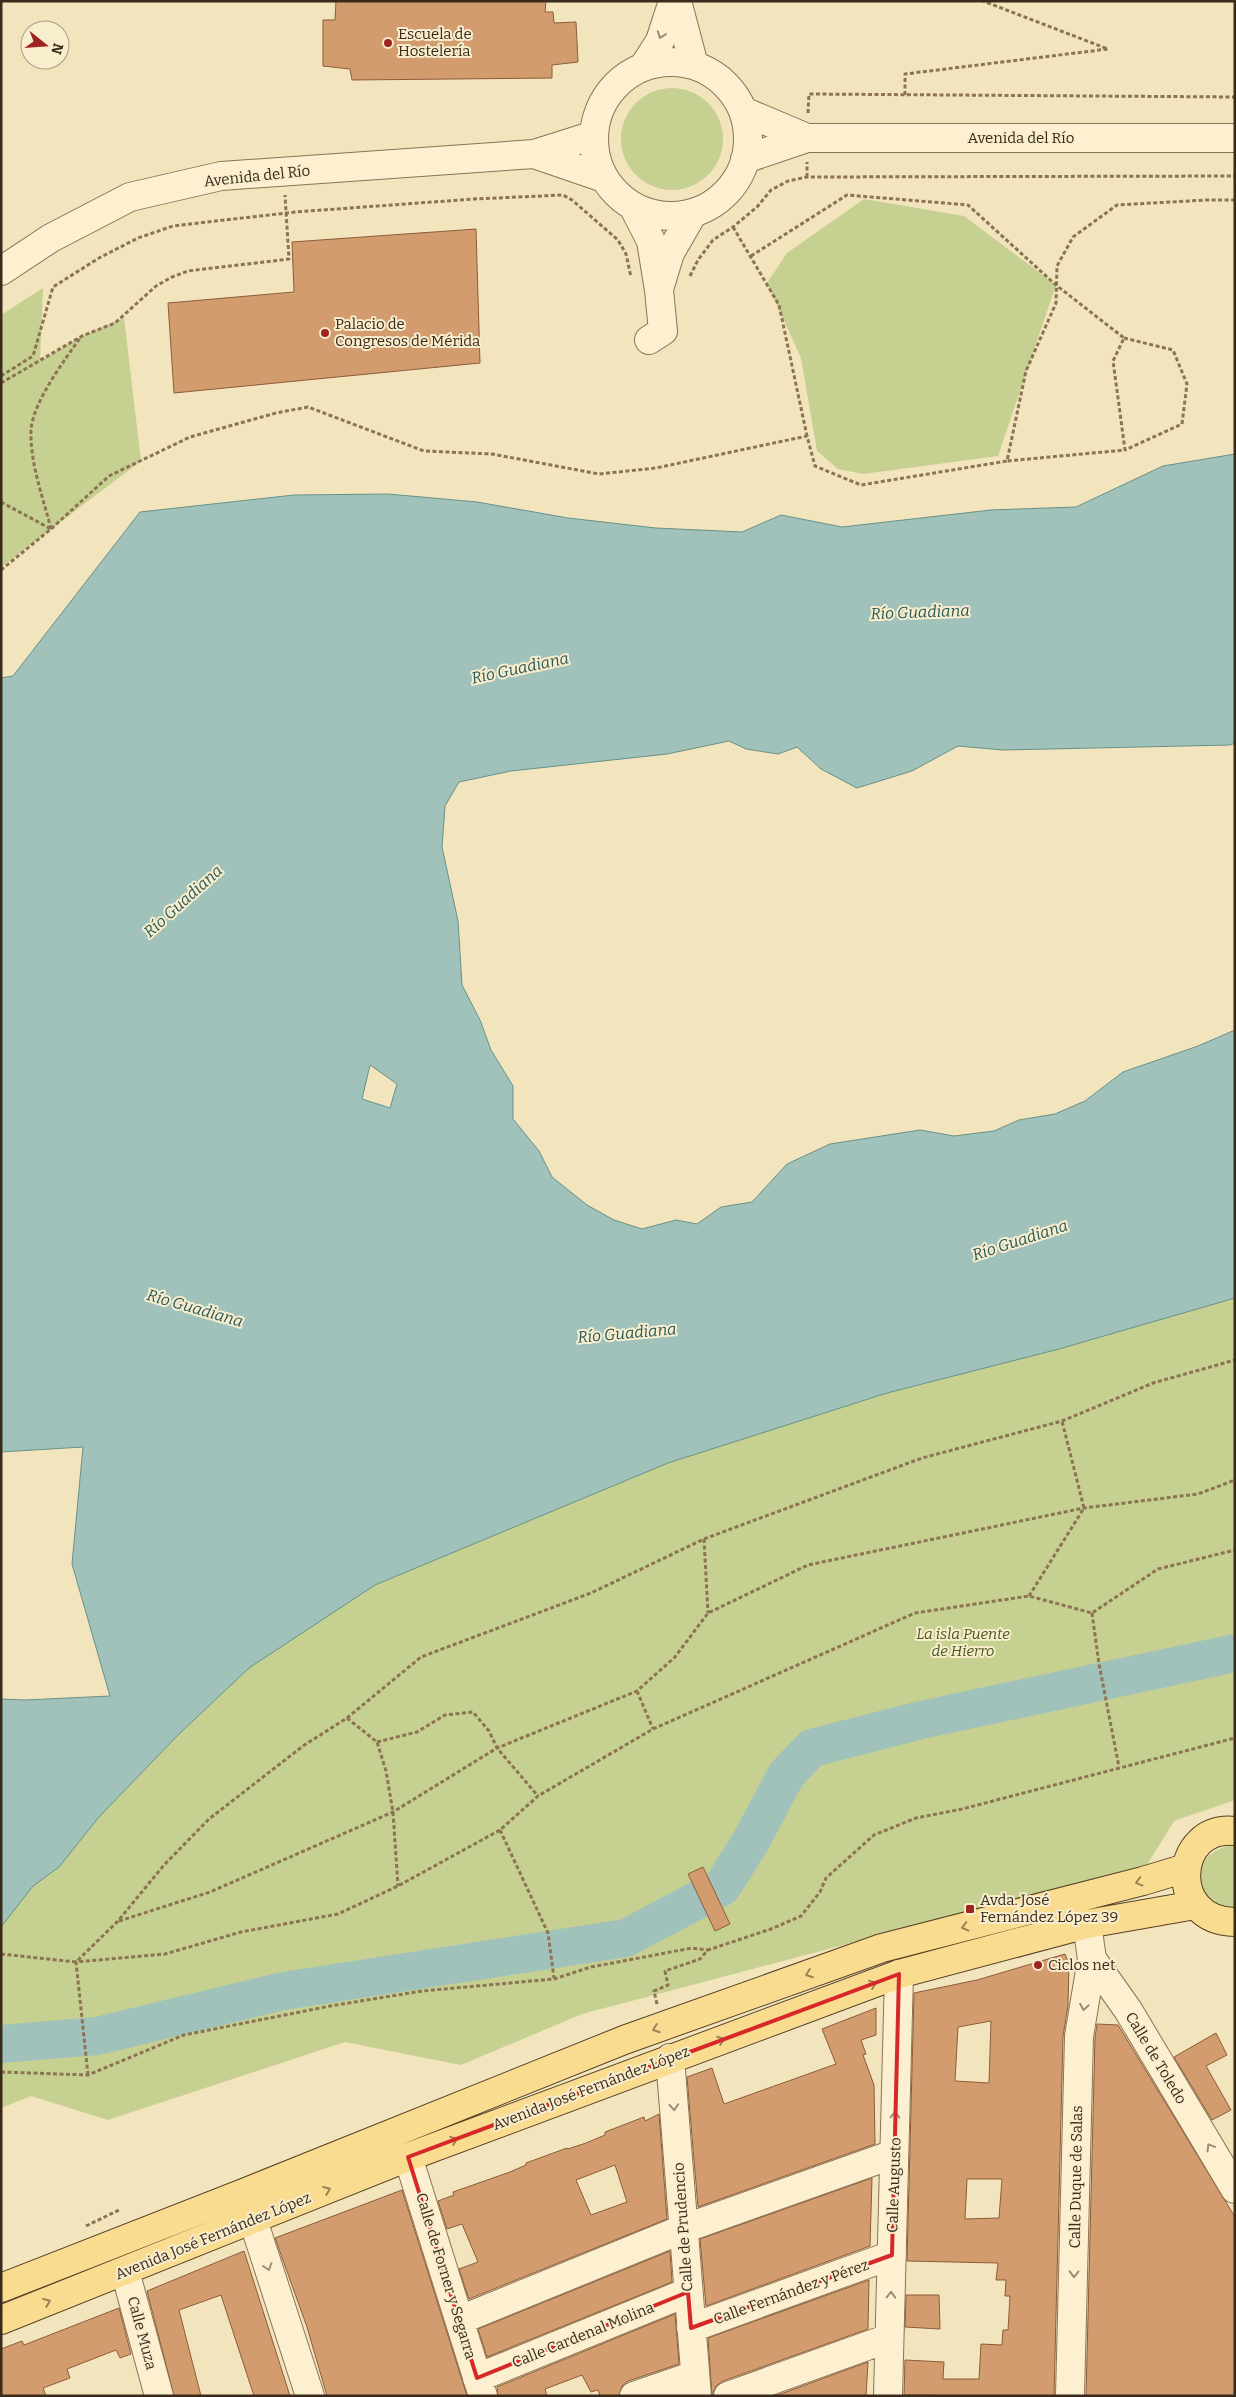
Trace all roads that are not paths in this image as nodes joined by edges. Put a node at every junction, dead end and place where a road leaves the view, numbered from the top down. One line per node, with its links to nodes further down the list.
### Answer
1 (673, 1): 4 (street, one-way to 4)
2 (677, 1): 3 (street)
3 (694, 65): 4 (street); 5 (street)
4 (644, 66): 6 (street)
5 (743, 111): 7 (street, Avenida del Río); 10 (street)
6 (594, 135): 9 (street, Avenida del Río); 11 (street)
7 (808, 138): 8 (street, Avenida del Río); 10 (street, Avenida del Río)
8 (1235, 138)
9 (534, 154): 11 (street, Avenida del Río); 14 (street, Avenida del Río)
10 (745, 160): 13 (street)
11 (604, 178): 12 (street)
12 (633, 206): 13 (street); 15 (street)
13 (694, 213): 15 (street)
14 (1, 271)
15 (659, 290): 16 (street)
16 (649, 340)
17 (1235, 1830): 18 (main road)
18 (1186, 1868): 19 (main road); 32 (main road, Avenida José Fernández López, one-way to 32)
19 (1195, 1905): 20 (main road, Avenida José Fernández López); 21 (main road)
20 (1087, 1924): 22 (street, Calle de Toledo); 23 (main road, Avenida José Fernández López)
21 (1231, 1927)
22 (1092, 1959): 27 (street, Calle de Toledo, one-way to 22); 45 (street, Calle Duque de Salas, one-way to 45)
23 (899, 1974): 24 (main road, Avenida José Fernández López, one-way to 23); 25 (street, Calle Augusto, one-way to 23)
24 (670, 2058): 26 (main road, Avenida José Fernández López, one-way to 24); 29 (street, Calle de Prudencio, one-way to 29)
25 (894, 2154): 29 (street); 30 (street, Calle Augusto)
26 (408, 2157): 28 (main road, Avenida José Fernández López, one-way to 26); 35 (street, Calle de Forner y Segarra)
27 (1235, 2189)
28 (253, 2220): 31 (main road, Avenida José Fernández López); 41 (street, one-way to 41)
29 (683, 2229): 33 (street, Calle de Prudencio); 35 (street)
30 (892, 2255): 36 (street, Calle Fernández y Pérez); 37 (street, Calle Augusto, one-way to 30)
31 (125, 2271): 34 (main road, Avenida José Fernández López, one-way to 31); 40 (street, Calle Muza)
32 (1, 2288)
33 (688, 2292): 36 (street, Calle de Prudencio); 39 (street, Calle Cardenal Molina)
34 (1, 2320)
35 (460, 2320): 39 (street, Calle de Forner y Segarra)
36 (691, 2328): 38 (street, Calle de Prudencio)
37 (890, 2338): 43 (street); 44 (street, Calle Augusto)
38 (696, 2385): 42 (street)
39 (480, 2387)
40 (159, 2396)
41 (310, 2396)
42 (634, 2396)
43 (728, 2396)
44 (888, 2396)
45 (1070, 2396)

